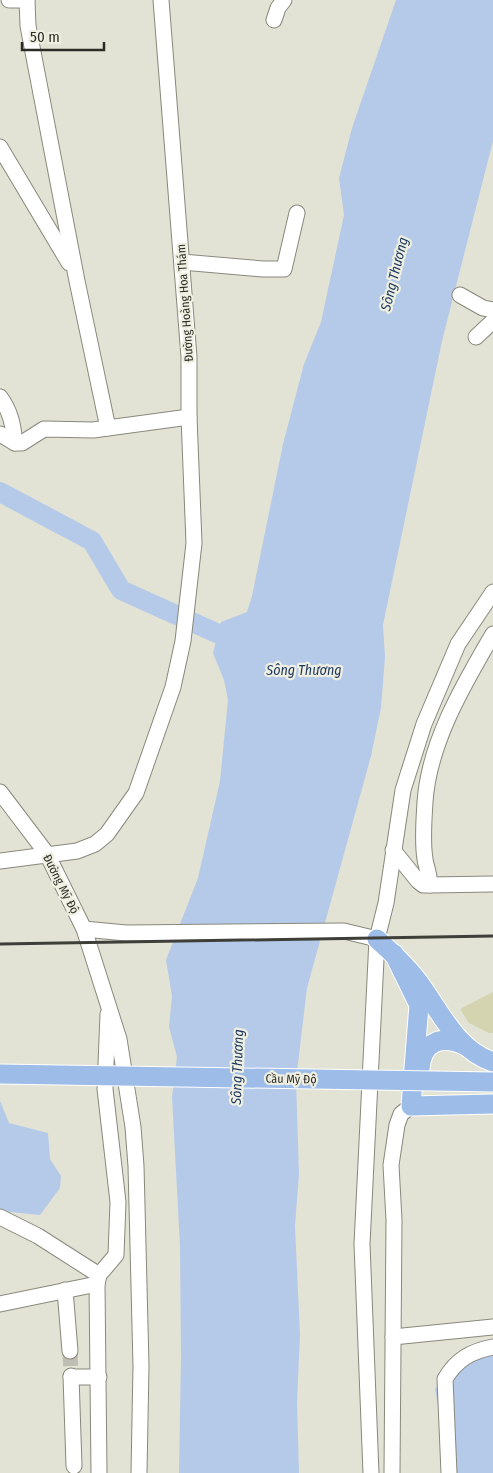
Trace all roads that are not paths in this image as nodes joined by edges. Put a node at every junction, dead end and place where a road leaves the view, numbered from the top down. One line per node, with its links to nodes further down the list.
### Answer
1 (9, 0): 2 (street)
2 (27, 0): 9 (street)
3 (161, 0): 8 (street, Đường Hoàng Hoa Thám)
4 (284, 0): 5 (street)
5 (274, 20)
6 (0, 147): 9 (street)
7 (297, 214): 8 (street)
8 (182, 262): 15 (street, Đường Hoàng Hoa Thám)
9 (75, 273): 16 (street)
10 (460, 295): 11 (street)
11 (493, 310)
12 (493, 322): 13 (street)
13 (476, 337)
14 (0, 397): 18 (street)
15 (189, 417): 16 (street); 23 (street, Đường Hoàng Hoa Thám)
16 (108, 428): 18 (street)
17 (0, 434): 18 (street)
18 (16, 443)
19 (493, 592): 22 (street)
20 (493, 634): 26 (street)
21 (0, 792): 23 (street, Đường Mỹ Độ)
22 (393, 850): 26 (street); 28 (street)
23 (47, 854): 24 (street); 27 (street, Đường Mỹ Độ)
24 (0, 861)
25 (493, 884): 26 (street)
26 (429, 885)
27 (84, 929): 28 (street); 30 (street, Đường Mỹ Độ)
28 (377, 939): 29 (main road); 49 (street)
29 (394, 954): 31 (main road); 36 (main road)
30 (109, 1006): 38 (street); 48 (street, Đường Mỹ Độ)
31 (464, 1045): 32 (main road); 36 (main road)
32 (493, 1062)
33 (0, 1074): 34 (main road, Cầu Mỹ Độ, bridge)
34 (493, 1082)
35 (493, 1104): 36 (main road)
36 (415, 1106): 42 (street)
37 (0, 1217): 38 (street)
38 (98, 1280): 39 (street); 45 (street)
39 (65, 1290): 40 (street); 44 (street)
40 (0, 1304)
41 (493, 1327): 42 (street)
42 (393, 1337): 50 (street)
43 (493, 1347): 51 (street)
44 (70, 1351)
45 (99, 1377): 46 (street); 47 (street)
46 (74, 1466)
47 (99, 1473)
48 (139, 1473)
49 (371, 1473)
50 (392, 1473)
51 (449, 1473)

